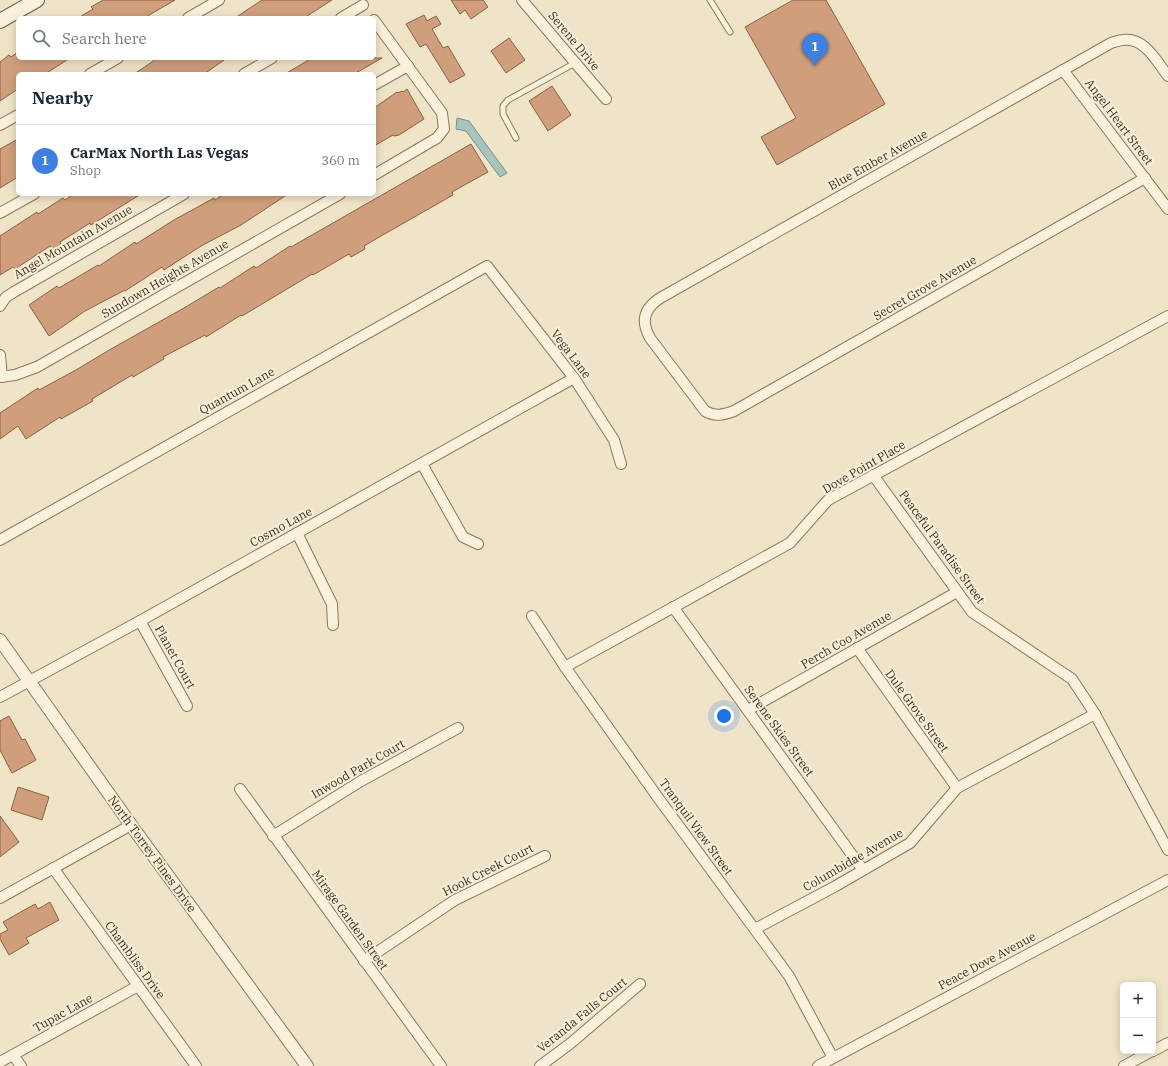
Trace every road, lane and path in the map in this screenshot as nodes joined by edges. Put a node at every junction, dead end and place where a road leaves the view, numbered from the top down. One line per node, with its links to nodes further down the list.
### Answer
1 (37, 0): 9 (main road)
2 (219, 0): 6 (street)
3 (522, 0): 14 (street, Serene Drive)
4 (710, 0): 11 (lane)
5 (361, 3): 7 (street); 8 (street)
6 (191, 16)
7 (344, 16)
8 (371, 16)
9 (0, 21)
10 (376, 23): 15 (street)
11 (730, 32)
12 (114, 60): 17 (street)
13 (268, 60): 18 (street)
14 (575, 63): 21 (street, Serene Drive); 24 (lane)
15 (408, 66): 20 (street); 25 (street)
16 (1063, 70): 19 (street, Blue Ember Avenue); 26 (street, Angel Heart Street); 38 (street, Blue Ember Avenue)
17 (94, 72)
18 (248, 72)
19 (1168, 76)
20 (376, 84)
21 (606, 99)
22 (16, 116): 23 (street)
23 (0, 125)
24 (516, 138)
25 (376, 174)
26 (1145, 178): 30 (street, Angel Heart Street); 38 (street, Secret Grove Avenue)
27 (30, 196): 31 (street)
28 (181, 196): 33 (street, Angel Mountain Avenue)
29 (336, 196): 36 (street, Sundown Heights Avenue)
30 (1168, 209)
31 (0, 213)
32 (487, 266): 37 (street, Vega Lane); 43 (street, Quantum Lane)
33 (0, 306)
34 (1168, 316): 41 (street, Dove Point Place)
35 (0, 354): 36 (street)
36 (1, 377)
37 (574, 378): 39 (street, Cosmo Lane); 40 (street, Vega Lane)
38 (717, 416)
39 (422, 464): 42 (street, Cosmo Lane); 44 (street)
40 (621, 464)
41 (873, 475): 45 (street, Peaceful Paradise Street); 46 (street, Dove Point Place)
42 (297, 533): 48 (street, Cosmo Lane); 49 (street)
43 (0, 540)
44 (478, 544)
45 (957, 592): 51 (street, Perch Coo Avenue); 57 (street, Peaceful Paradise Street)
46 (673, 607): 52 (street, Dove Point Place); 56 (street, Serene Skies Street)
47 (532, 616): 52 (street, Tranquil View Street)
48 (140, 621): 53 (street, Cosmo Lane); 55 (street, Planet Court)
49 (334, 624)
50 (0, 640): 53 (street, North Torrey Pines Drive)
51 (857, 648): 56 (street, Perch Coo Avenue); 59 (street, Dule Grove Street)
52 (565, 667): 69 (street, Tranquil View Street)
53 (30, 682): 54 (street, Cosmo Lane); 61 (street, North Torrey Pines Drive)
54 (0, 697)
55 (187, 706)
56 (748, 710): 66 (street, Serene Skies Street)
57 (1095, 714): 59 (street, Columbidae Avenue); 63 (street, Peaceful Paradise Street)
58 (458, 728): 62 (street, Inwood Park Court)
59 (956, 788): 66 (street, Columbidae Avenue)
60 (240, 789): 62 (street, Mirage Garden Street)
61 (131, 826): 65 (street); 81 (street, North Torrey Pines Drive)
62 (273, 836): 70 (street, Mirage Garden Street)
63 (1168, 850)
64 (545, 856): 70 (street, Hook Creek Court)
65 (53, 868): 68 (street); 72 (street, Chambliss Drive)
66 (863, 870): 69 (street, Columbidae Avenue)
67 (1168, 880): 77 (street, Peace Dove Avenue)
68 (0, 898)
69 (755, 929): 77 (street, Tranquil View Street)
70 (364, 961): 82 (street, Mirage Garden Street)
71 (640, 984): 83 (street, Veranda Falls Court)
72 (138, 986): 76 (street, Tupac Lane); 80 (street, Chambliss Drive)
73 (1168, 1043): 74 (street)
74 (1156, 1049)
75 (1147, 1054): 85 (street)
76 (13, 1055): 78 (street, Tupac Lane); 79 (street)
77 (833, 1058): 84 (street, Peace Dove Avenue)
78 (0, 1062)
79 (21, 1066)
80 (196, 1066)
81 (307, 1066)
82 (441, 1066)
83 (540, 1066)
84 (818, 1066)
85 (1124, 1066)

